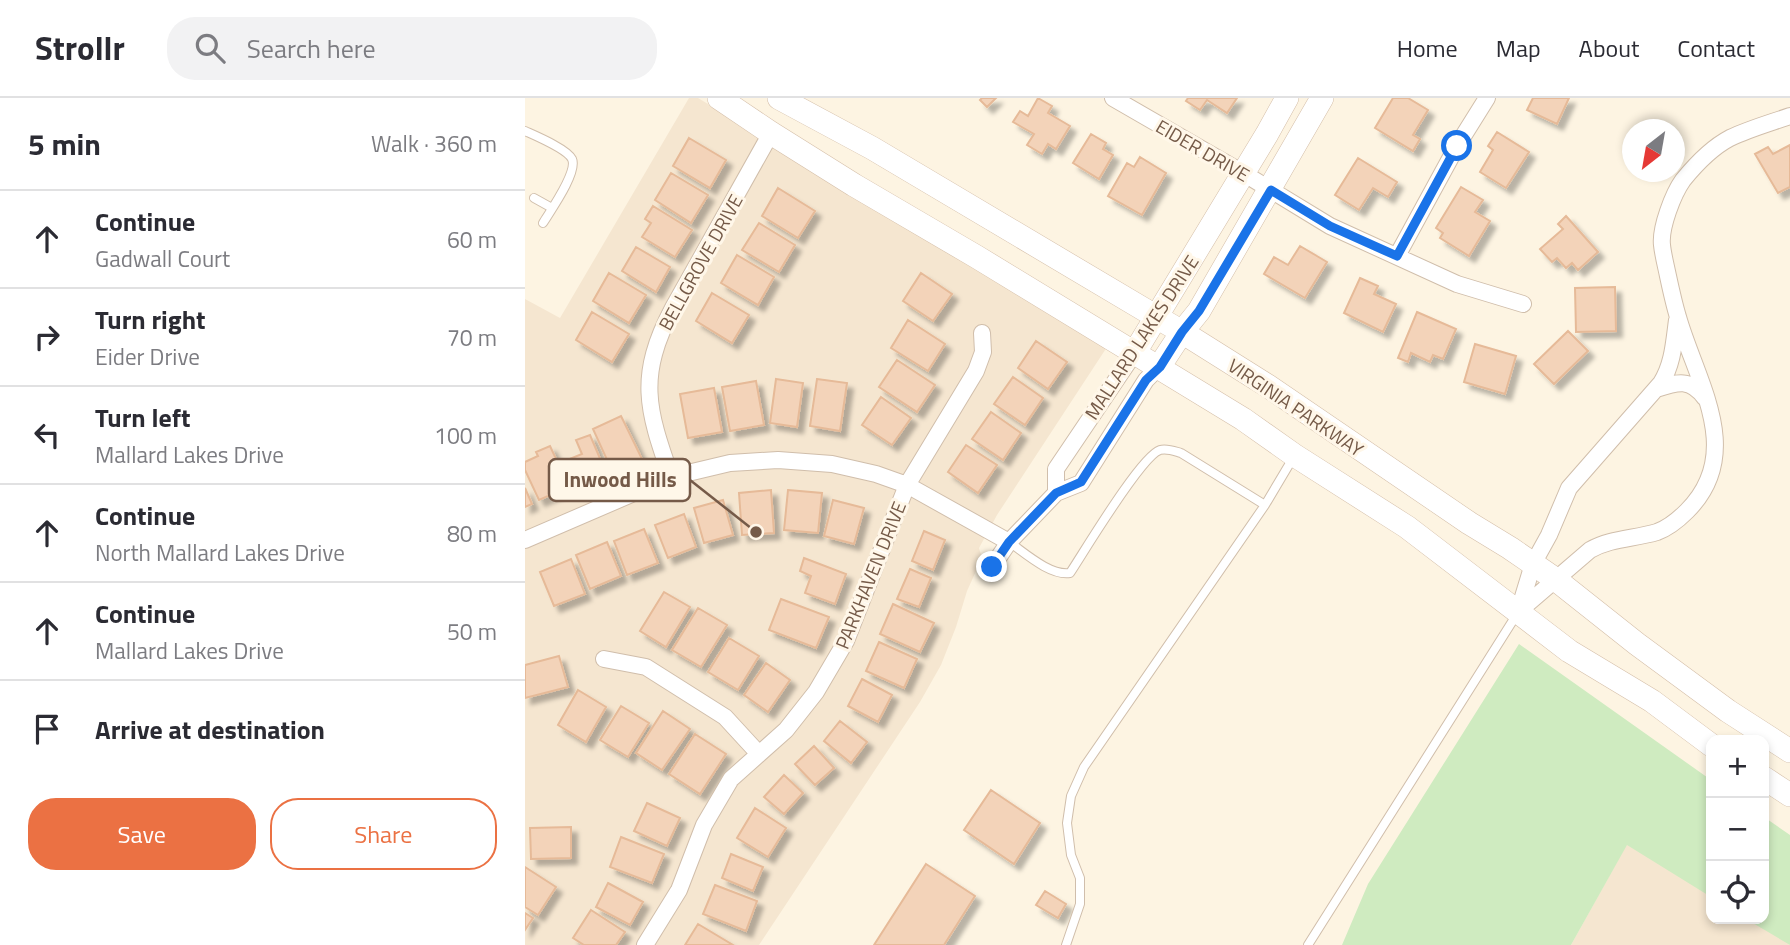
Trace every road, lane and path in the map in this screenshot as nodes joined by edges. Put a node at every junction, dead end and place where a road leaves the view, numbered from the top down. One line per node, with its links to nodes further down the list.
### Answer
1 (719, 98): 9 (main road, VIRGINIA PARKWAY)
2 (779, 98): 17 (main road, VIRGINIA PARKWAY)
3 (1114, 98): 10 (street, EIDER DRIVE)
4 (1287, 98): 10 (main road, MALLARD LAKES DRIVE)
5 (1322, 98): 11 (main road, MALLARD LAKES DRIVE)
6 (1487, 98): 15 (street)
7 (1790, 116): 18 (street)
8 (525, 131): 13 (lane)
9 (771, 133): 21 (main road, VIRGINIA PARKWAY); 26 (street, BELLGROVE DRIVE)
10 (1243, 173): 11 (street, EIDER DRIVE); 17 (main road, MALLARD LAKES DRIVE)
11 (1271, 190): 15 (street, EIDER DRIVE); 19 (main road, MALLARD LAKES DRIVE)
12 (534, 198): 13 (lane)
13 (552, 208): 14 (lane)
14 (543, 223)
15 (1397, 256): 16 (street, EIDER DRIVE)
16 (1523, 304)
17 (1157, 317): 19 (main road, VIRGINIA PARKWAY); 21 (main road, MALLARD LAKES DRIVE)
18 (1678, 317): 23 (street); 24 (street)
19 (1182, 332): 22 (main road, MALLARD LAKES DRIVE); 32 (main road, VIRGINIA PARKWAY)
20 (982, 333): 27 (street, PARKHAVEN DRIVE)
21 (1135, 352): 22 (main road, VIRGINIA PARKWAY); 28 (street, MALLARD LAKES DRIVE)
22 (1160, 367): 25 (main road, VIRGINIA PARKWAY); 28 (street)
23 (1656, 388): 24 (street); 32 (street)
24 (1709, 403): 34 (street)
25 (1294, 455): 29 (lane); 35 (main road, VIRGINIA PARKWAY)
26 (671, 477): 27 (street); 30 (street)
27 (907, 485): 31 (street); 39 (street, PARKHAVEN DRIVE)
28 (1056, 493): 31 (street)
29 (1265, 505): 31 (lane); 43 (lane)
30 (525, 540)
31 (1009, 542): 33 (street)
32 (1533, 564): 34 (main road, VIRGINIA PARKWAY); 35 (street)
33 (992, 567)
34 (1555, 579): 35 (street); 38 (main road, VIRGINIA PARKWAY)
35 (1519, 611): 37 (main road, VIRGINIA PARKWAY); 44 (lane)
36 (604, 659): 39 (street)
37 (1706, 741)
38 (1790, 751)
39 (759, 754): 42 (street, PARKHAVEN DRIVE)
40 (1769, 781): 41 (main road)
41 (1790, 795)
42 (645, 945)
43 (1066, 945)
44 (1308, 945)

